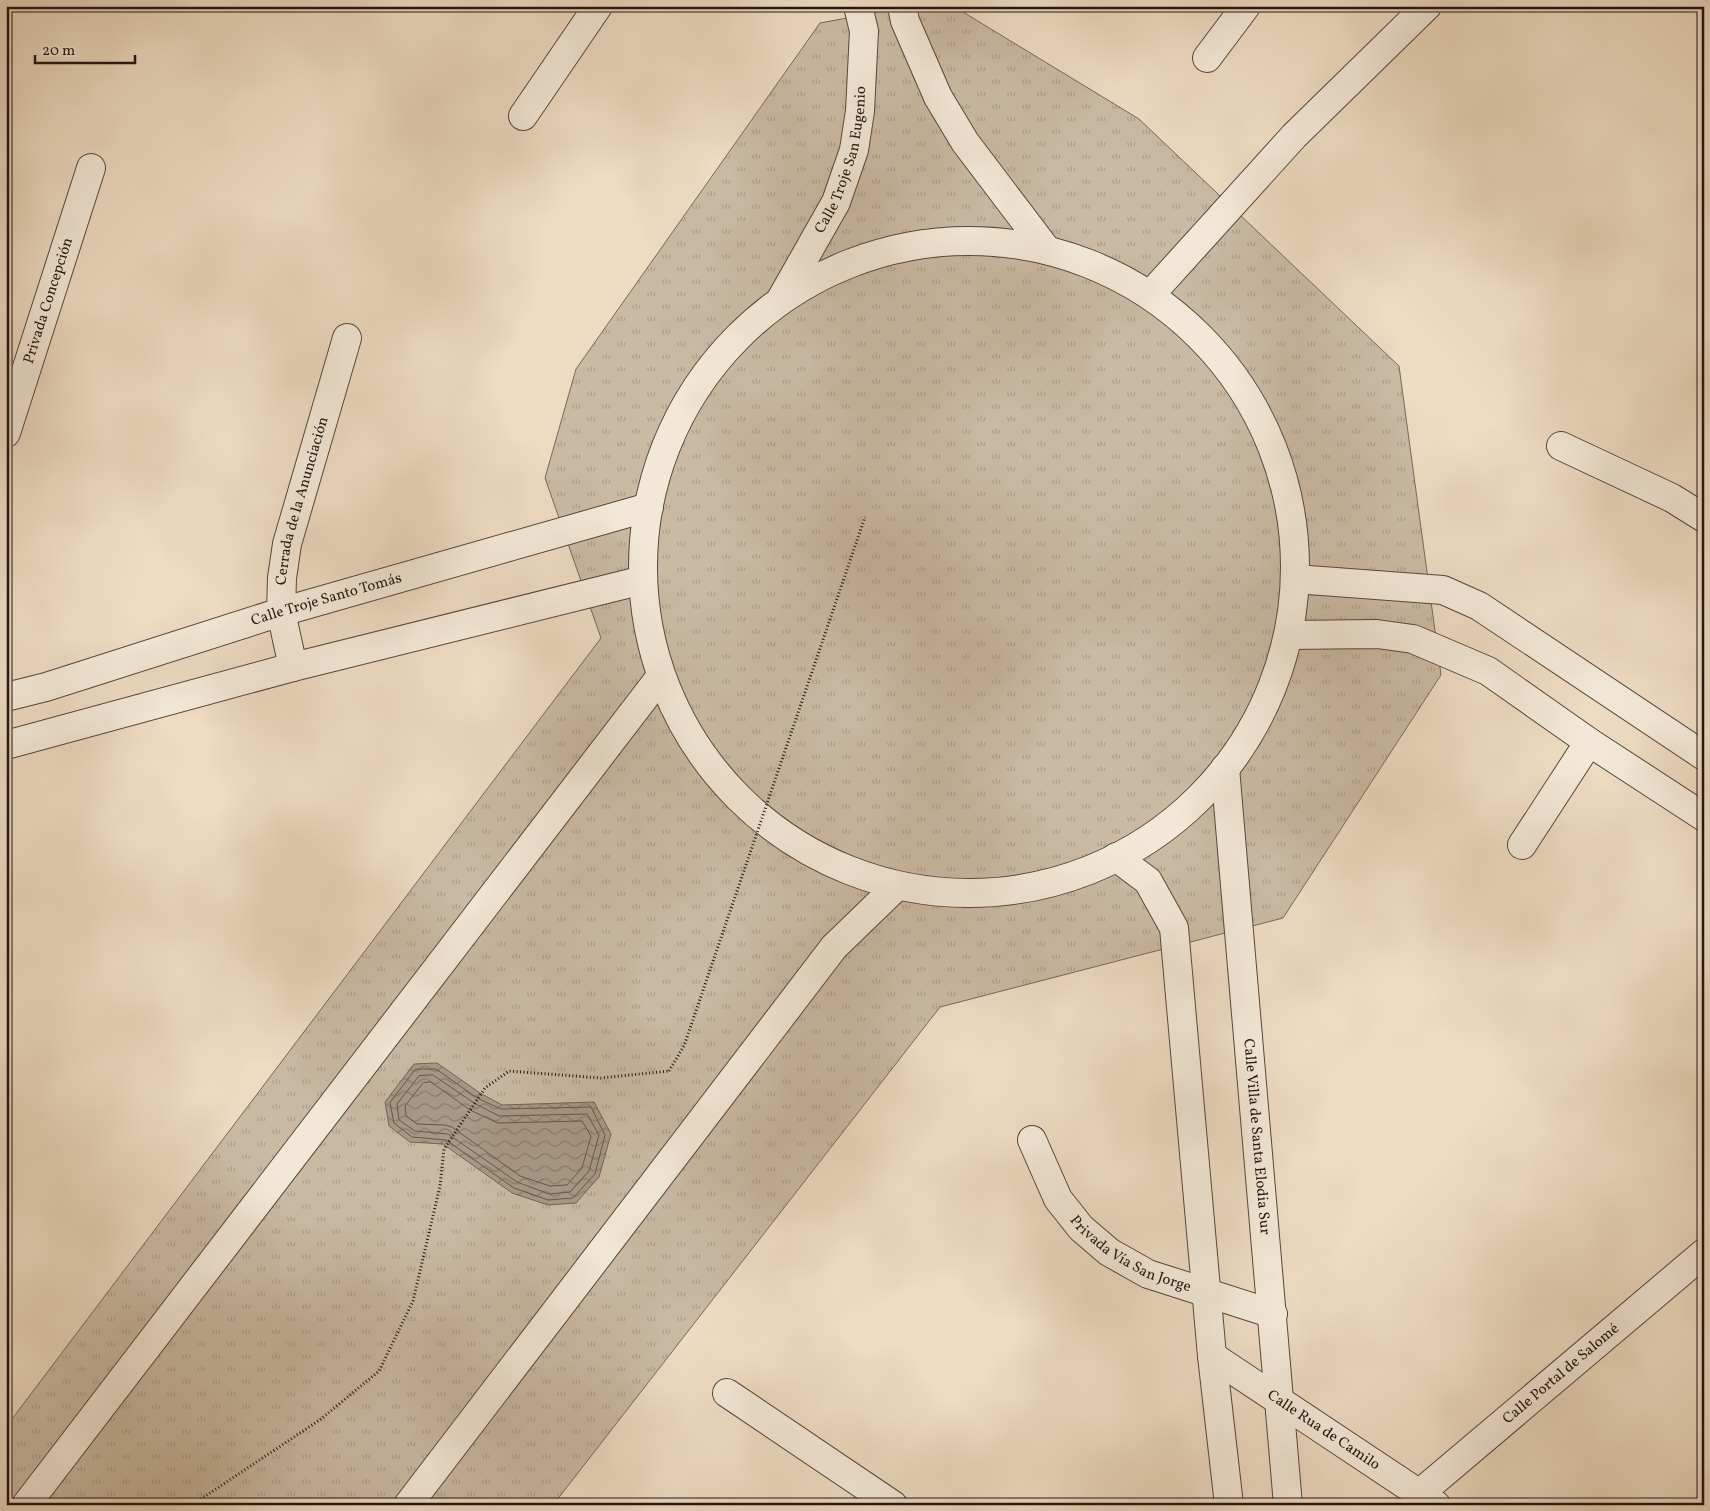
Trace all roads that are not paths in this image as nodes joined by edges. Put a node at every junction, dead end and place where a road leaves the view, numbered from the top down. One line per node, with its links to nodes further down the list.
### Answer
1 (598, 6): 7 (street)
2 (1246, 6): 6 (street)
3 (1427, 6): 10 (street)
4 (903, 14): 5 (street); 9 (street)
5 (861, 19): 11 (street, Calle Troje San Eugenio)
6 (1207, 58)
7 (523, 116)
8 (91, 168): 13 (street, Privada Concepción)
9 (1046, 249): 10 (street); 11 (street)
10 (1151, 294): 17 (street)
11 (780, 302): 15 (street)
12 (347, 338): 19 (street, Cerrada de la Anunciación)
13 (6, 433)
14 (1561, 446): 16 (street)
15 (649, 507): 18 (street); 19 (street, Calle Troje Santo Tomás)
16 (1704, 518)
17 (1295, 579): 20 (street); 26 (street)
18 (643, 580): 21 (street); 22 (street)
19 (282, 612): 21 (street, Cerrada de la Anunciación); 23 (street, Calle Troje Santo Tomás)
20 (1288, 634): 24 (street); 27 (street)
21 (293, 667): 25 (street)
22 (661, 676): 31 (street); 41 (street)
23 (6, 698)
24 (1589, 742): 28 (street); 29 (street)
25 (6, 745)
26 (1704, 756)
27 (1225, 768): 30 (street); 35 (street, Calle Villa de Santa Elodia Sur)
28 (1704, 817)
29 (1522, 845)
30 (1116, 858): 31 (street); 34 (street)
31 (895, 888): 42 (street)
32 (1032, 1140): 34 (street, Privada Vía San Jorge)
33 (1698, 1266): 39 (street, Calle Portal de Salomé)
34 (1207, 1293): 35 (street, Privada Vía San Jorge); 36 (street)
35 (1273, 1314): 38 (street, Calle Villa de Santa Elodia Sur)
36 (1212, 1356): 38 (street, Calle Rua de Camilo); 40 (street)
37 (727, 1393): 43 (street)
38 (1278, 1400): 39 (street, Calle Rua de Camilo); 44 (street, Calle Villa de Santa Elodia Sur)
39 (1427, 1499)
40 (1225, 1502)
41 (26, 1505)
42 (408, 1505)
43 (892, 1505)
44 (1288, 1505)

